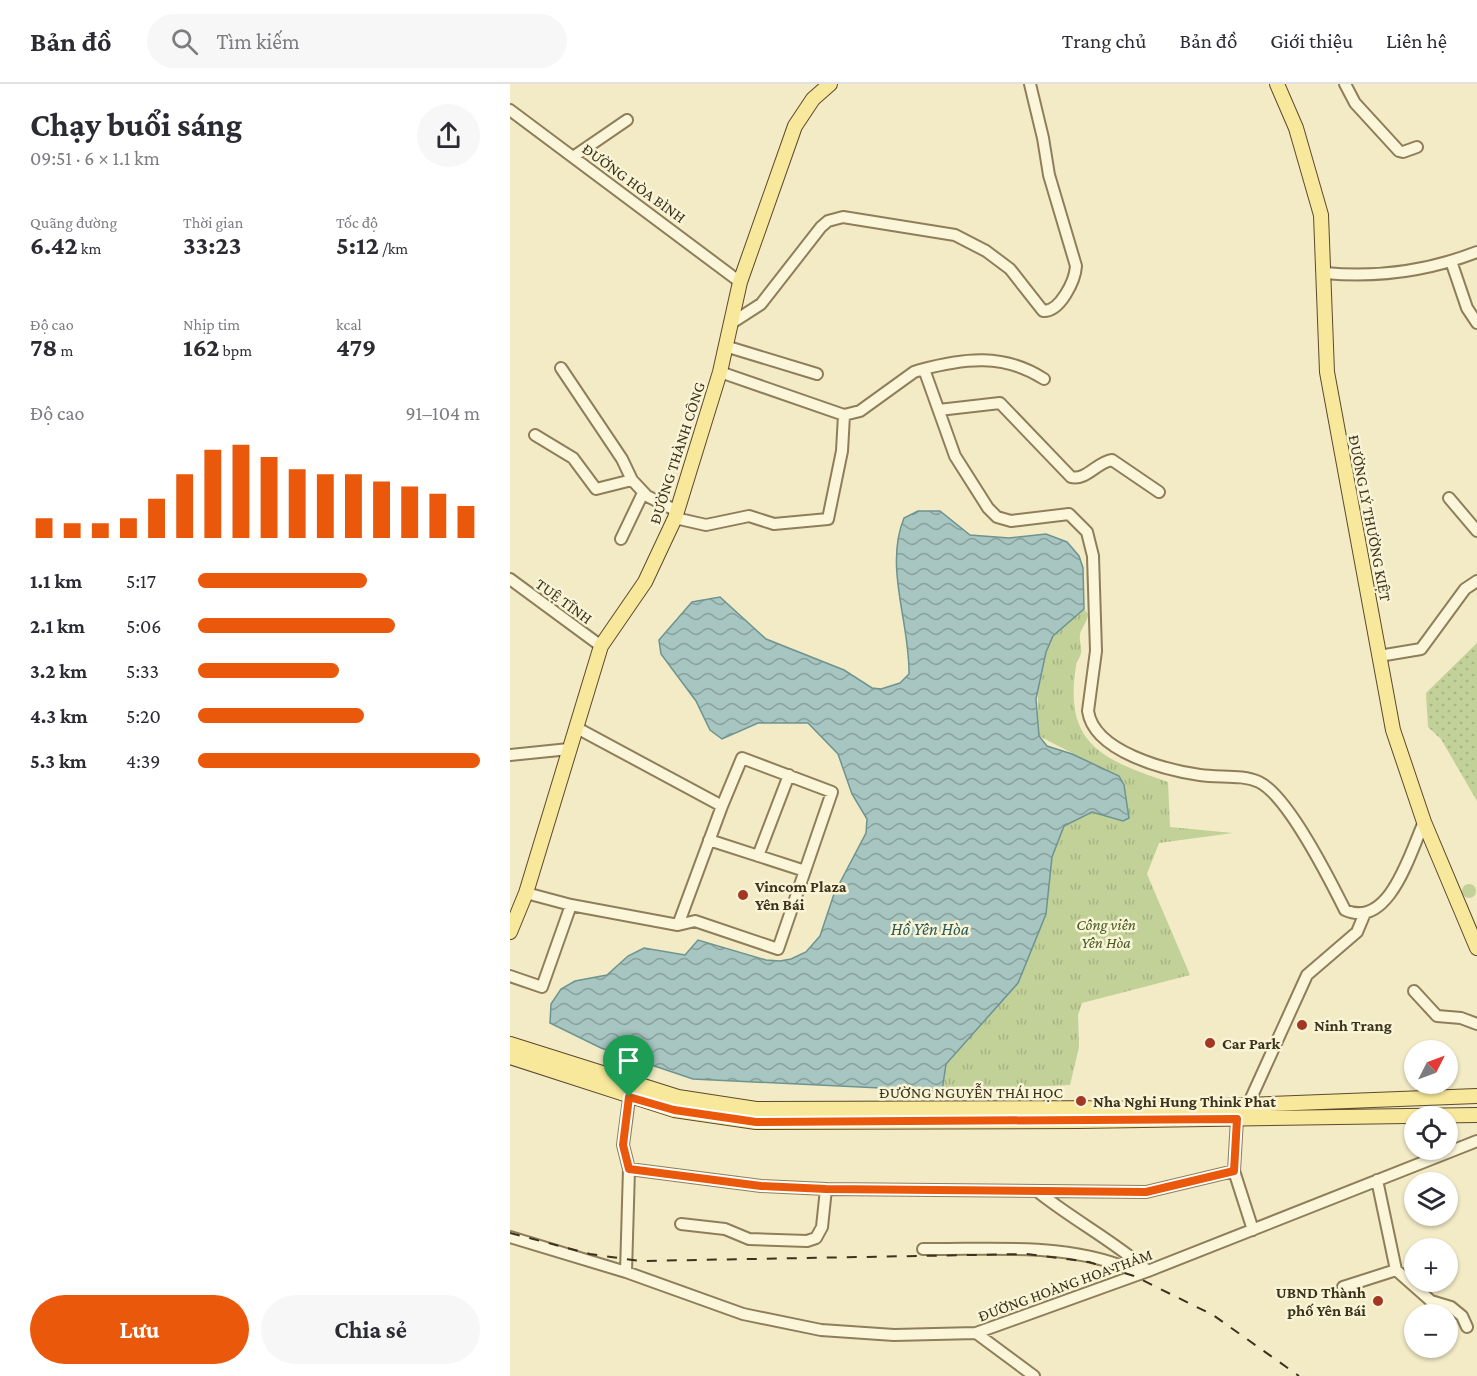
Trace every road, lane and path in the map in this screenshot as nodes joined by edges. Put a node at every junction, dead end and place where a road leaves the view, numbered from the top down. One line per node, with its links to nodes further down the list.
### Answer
1 (830, 84): 12 (main road, ĐƯỜNG THÀNH CÔNG)
2 (1030, 84): 15 (street)
3 (1277, 84): 11 (main road, ĐƯỜNG LÝ THƯỜNG KIỆT)
4 (1345, 84): 7 (street)
5 (510, 110): 8 (street, ĐƯỜNG HÒA BÌNH)
6 (627, 120): 8 (street)
7 (1417, 147)
8 (573, 157): 12 (street, ĐƯỜNG HÒA BÌNH)
9 (1477, 252): 10 (street)
10 (1451, 261): 11 (street); 13 (street)
11 (1325, 273): 36 (main road, ĐƯỜNG LÝ THƯỜNG KIỆT)
12 (740, 282): 15 (main road, ĐƯỜNG THÀNH CÔNG)
13 (1472, 308): 14 (street)
14 (1477, 323)
15 (730, 324): 16 (main road, ĐƯỜNG THÀNH CÔNG)
16 (725, 346): 19 (main road, ĐƯỜNG THÀNH CÔNG); 20 (street)
17 (561, 368): 25 (street)
18 (920, 370): 21 (street); 22 (street); 23 (street)
19 (720, 372): 23 (street); 29 (main road, ĐƯỜNG THÀNH CÔNG)
20 (817, 374)
21 (1044, 379)
22 (939, 410): 26 (street); 48 (street)
23 (844, 415): 29 (street)
24 (535, 435): 25 (street)
25 (632, 480): 27 (street)
26 (1159, 492)
27 (643, 493): 29 (street); 31 (street)
28 (1449, 498): 30 (street)
29 (676, 514): 35 (main road, ĐƯỜNG THÀNH CÔNG)
30 (1477, 531)
31 (621, 539)
32 (1477, 576): 34 (street)
33 (510, 579): 35 (street, TUỆ TĨNH)
34 (1473, 583): 36 (street)
35 (601, 646): 37 (main road, ĐƯỜNG THÀNH CÔNG)
36 (1379, 656): 42 (main road, ĐƯỜNG LÝ THƯỜNG KIỆT)
37 (577, 728): 38 (main road, ĐƯỜNG THÀNH CÔNG); 41 (street)
38 (569, 749): 39 (street); 46 (main road, ĐƯỜNG THÀNH CÔNG)
39 (510, 755)
40 (789, 775): 41 (street); 44 (street); 45 (street)
41 (722, 806): 43 (street)
42 (1424, 822): 48 (street); 51 (main road, ĐƯỜNG LÝ THƯỜNG KIỆT)
43 (709, 840): 44 (street); 49 (street)
44 (758, 856): 45 (street)
45 (805, 871): 49 (street)
46 (526, 893): 47 (street); 50 (main road, ĐƯỜNG THÀNH CÔNG)
47 (571, 905): 49 (street); 52 (street)
48 (1365, 913): 59 (street)
49 (678, 926)
50 (510, 932)
51 (1477, 948)
52 (510, 976)
53 (1414, 991): 54 (street)
54 (1477, 1024)
55 (510, 1044): 57 (main road, ĐƯỜNG NGUYỄN THÁI HỌC)
56 (510, 1057): 57 (main road, ĐƯỜNG NGUYỄN THÁI HỌC)
57 (630, 1091): 59 (main road, ĐƯỜNG NGUYỄN THÁI HỌC); 61 (main road, ĐƯỜNG NGUYỄN THÁI HỌC); 63 (street)
58 (1477, 1096): 59 (main road, ĐƯỜNG NGUYỄN THÁI HỌC)
59 (1247, 1107)
60 (1477, 1115): 61 (main road, ĐƯỜNG NGUYỄN THÁI HỌC)
61 (1237, 1119): 64 (street)
62 (1477, 1141): 65 (street, ĐƯỜNG HOÀNG HOA THÁM)
63 (629, 1169): 66 (street); 73 (street)
64 (1234, 1171): 67 (street); 69 (street)
65 (1377, 1180): 69 (street, ĐƯỜNG HOÀNG HOA THÁM); 72 (street)
66 (826, 1189): 67 (street); 68 (street)
67 (1037, 1191): 74 (street)
68 (681, 1224)
69 (1253, 1230): 74 (street, ĐƯỜNG HOÀNG HOA THÁM)
70 (510, 1238): 73 (street, ĐƯỜNG HOÀNG HOA THÁM)
71 (923, 1249): 74 (street)
72 (1396, 1270): 75 (street); 76 (street)
73 (626, 1272): 77 (street, ĐƯỜNG HOÀNG HOA THÁM)
74 (1144, 1273): 77 (street, ĐƯỜNG HOÀNG HOA THÁM)
75 (1343, 1287)
76 (1467, 1327)
77 (976, 1333): 78 (street)
78 (1034, 1376)

